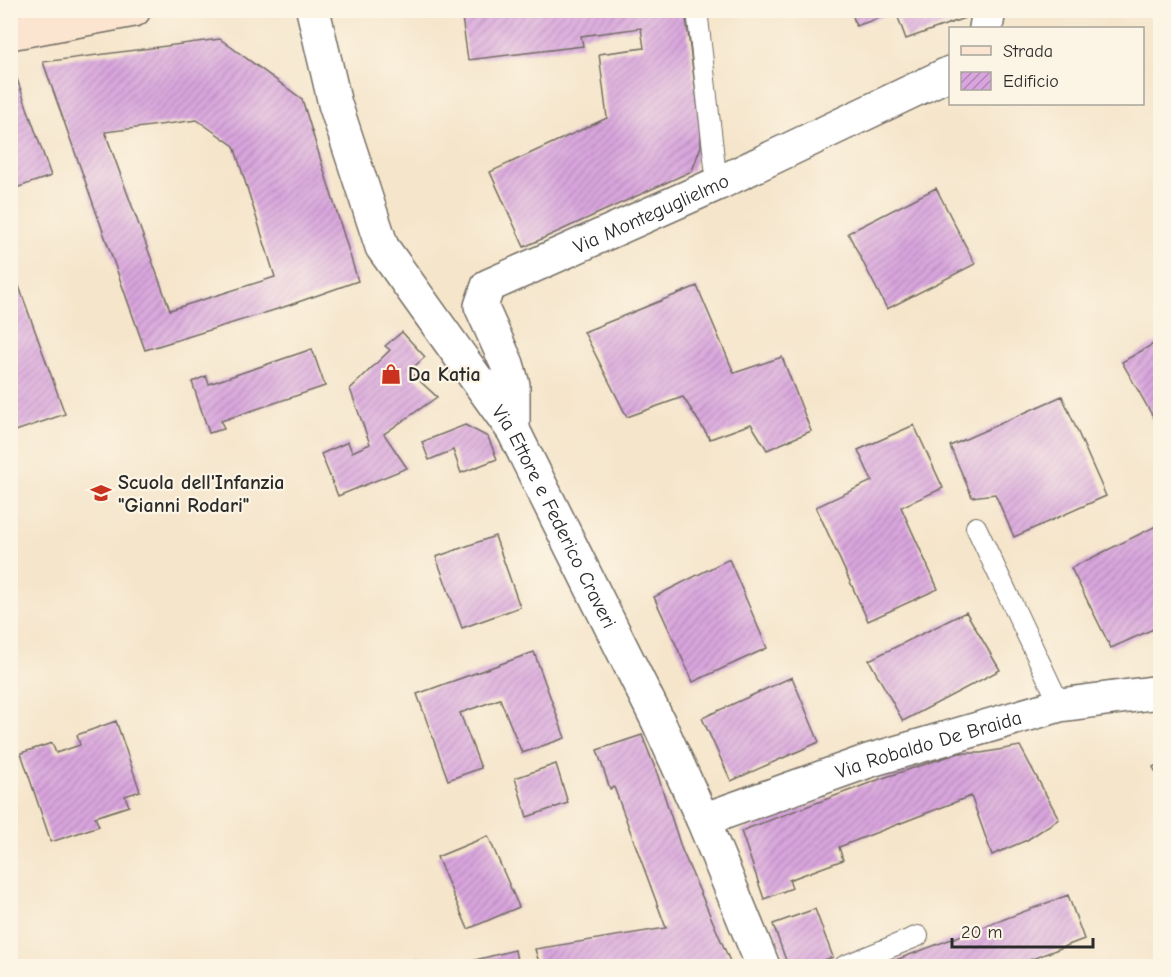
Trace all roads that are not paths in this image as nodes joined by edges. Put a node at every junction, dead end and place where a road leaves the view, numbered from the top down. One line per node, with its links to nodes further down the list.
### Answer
1 (134, 10): 6 (street)
2 (313, 10): 9 (street, Via Ettore e Federico Craveri)
3 (697, 10): 8 (lane)
4 (989, 10): 5 (street)
5 (986, 27)
6 (10, 33)
7 (949, 74): 8 (street, Via Monteguglielmo)
8 (717, 184): 9 (street, Via Monteguglielmo)
9 (513, 430): 13 (street, Via Ettore e Federico Craveri)
10 (976, 527): 12 (lane)
11 (1161, 692): 12 (street, Via Robaldo De Braida)
12 (1060, 705): 13 (street, Via Robaldo De Braida)
13 (704, 820): 15 (street, Via Ettore e Federico Craveri)
14 (918, 936): 16 (lane)
15 (763, 966)
16 (844, 966)

